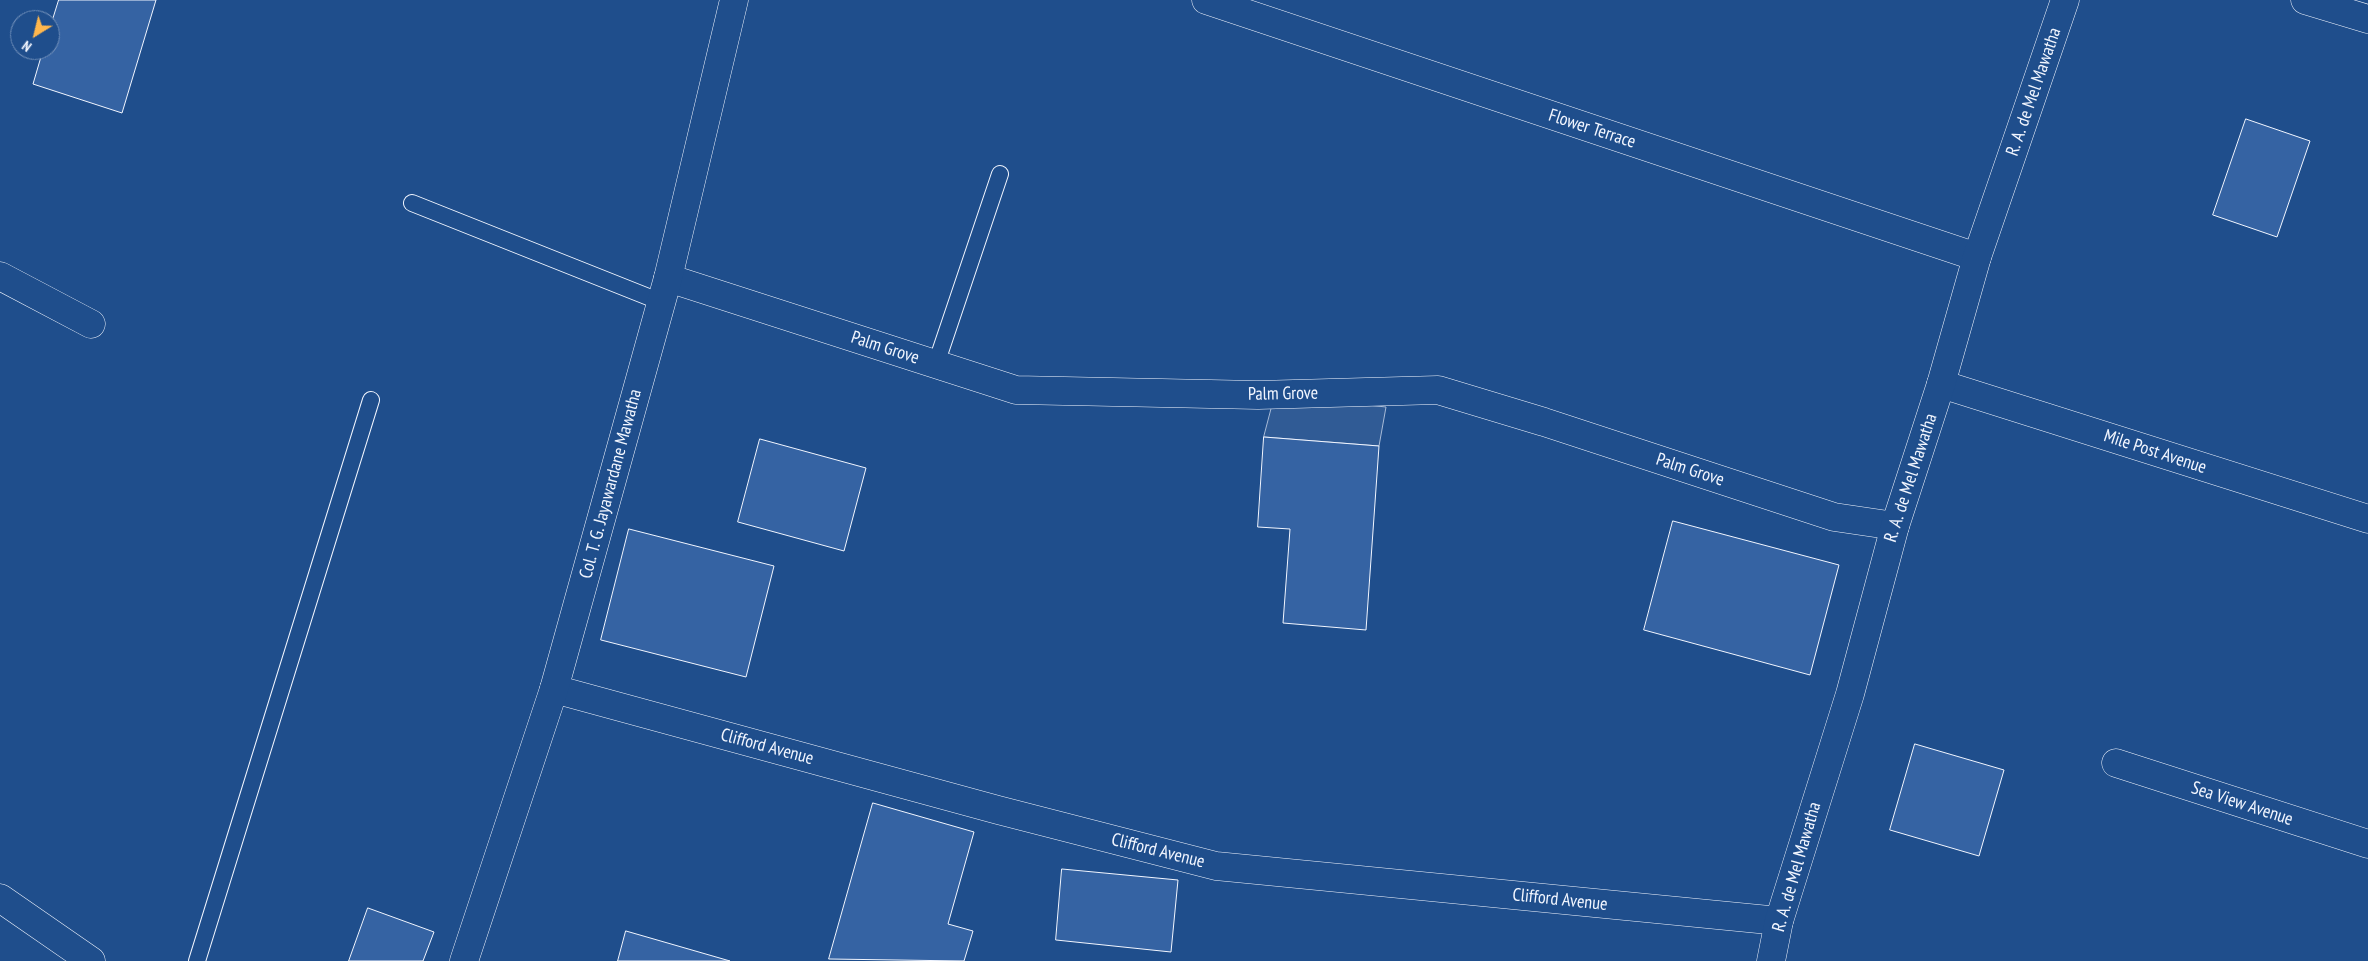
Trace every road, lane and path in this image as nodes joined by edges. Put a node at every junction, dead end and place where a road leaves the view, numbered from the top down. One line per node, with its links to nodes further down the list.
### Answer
1 (734, 0): 10 (main road, Col. T. G. Jayawardane Mawatha)
2 (1206, 0): 8 (main road, Flower Terrace)
3 (2065, 0): 8 (main road, R. A. de Mel Mawatha)
4 (2306, 0): 5 (main road)
5 (2368, 19)
6 (1000, 174): 12 (lane)
7 (412, 203): 10 (lane)
8 (1977, 257): 13 (main road, R. A. de Mel Mawatha)
9 (0, 276): 11 (main road)
10 (664, 290): 12 (main road, Palm Grove); 17 (main road, Col. T. G. Jayawardane Mawatha)
11 (91, 324)
12 (936, 364): 16 (main road, Palm Grove)
13 (1941, 384): 15 (main road, Mile Post Avenue); 16 (main road, R. A. de Mel Mawatha)
14 (371, 400): 23 (lane)
15 (2368, 519)
16 (1895, 526): 21 (main road, R. A. de Mel Mawatha)
17 (554, 690): 21 (main road, Clifford Avenue); 24 (main road, Col. T. G. Jayawardane Mawatha)
18 (2116, 763): 19 (main road, Sea View Avenue)
19 (2368, 844)
20 (0, 898): 22 (main road)
21 (1779, 921): 25 (main road, R. A. de Mel Mawatha)
22 (91, 961)
23 (197, 961)
24 (464, 961)
25 (1771, 961)

